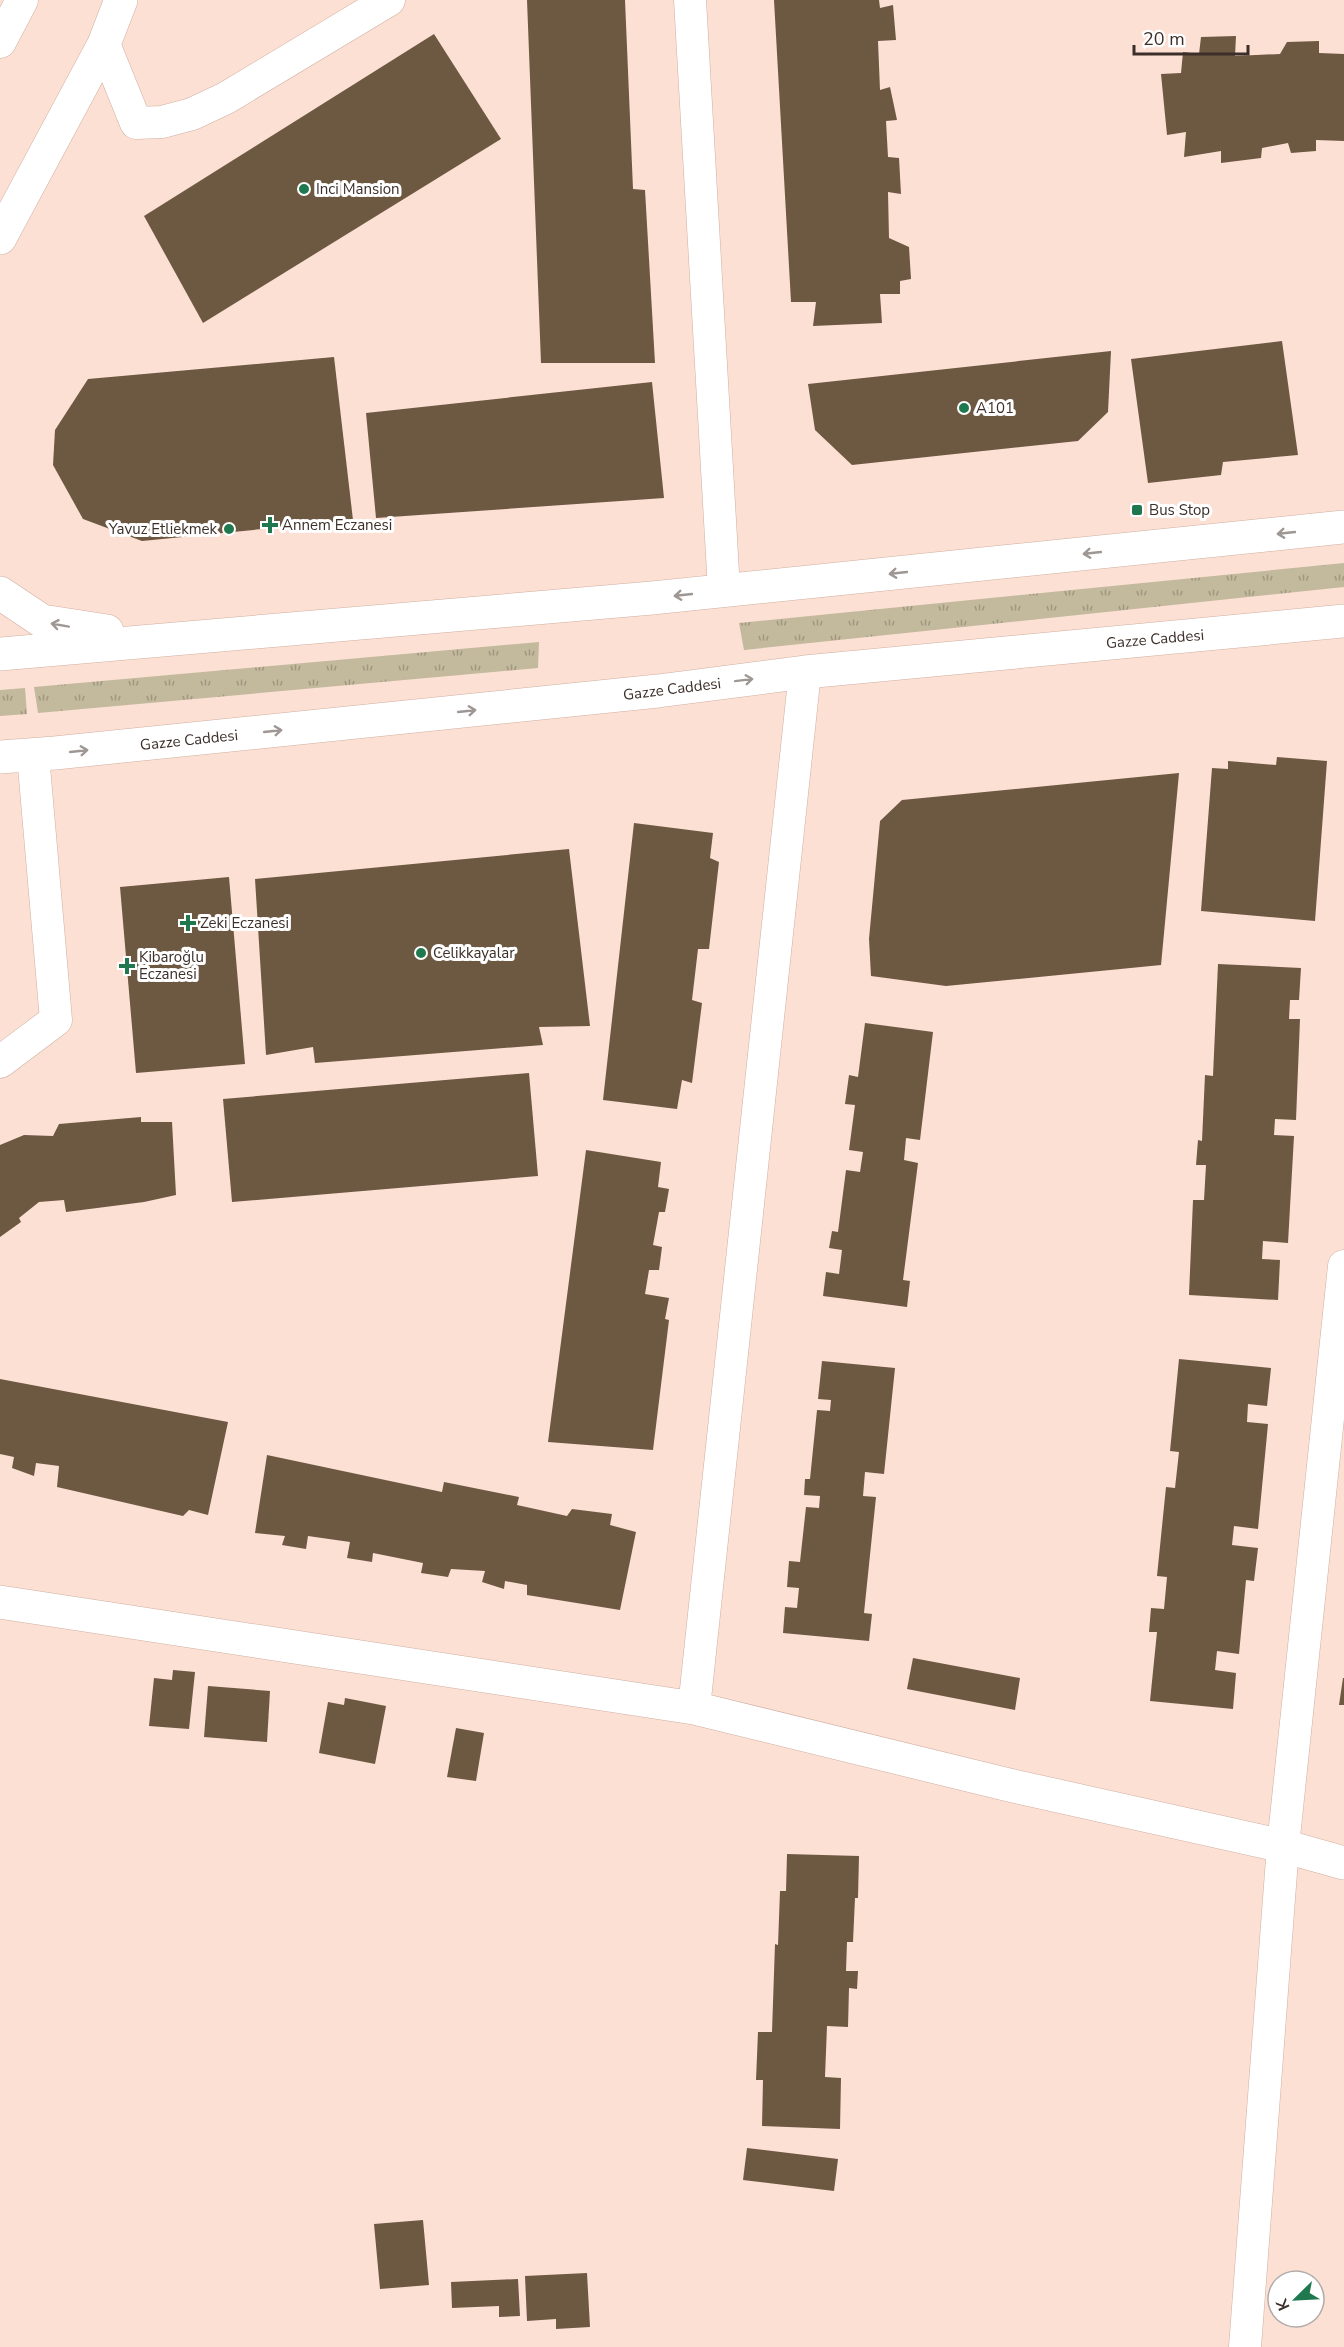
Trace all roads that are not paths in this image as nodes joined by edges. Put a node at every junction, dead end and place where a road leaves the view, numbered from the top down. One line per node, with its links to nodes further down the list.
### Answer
1 (22, 0): 5 (street)
2 (121, 0): 6 (main road)
3 (389, 0): 6 (street)
4 (690, 0): 9 (street)
5 (0, 42)
6 (104, 44): 7 (main road)
7 (0, 238)
8 (1344, 527): 9 (main road, one-way to 9)
9 (724, 590): 12 (main road, one-way to 12)
10 (0, 593): 12 (main road, one-way to 10)
11 (1344, 621): 14 (main road, Gazze Caddesi)
12 (223, 634): 13 (main road)
13 (0, 654)
14 (805, 672): 15 (main road, Gazze Caddesi, one-way to 14); 20 (street)
15 (33, 755): 16 (main road, Gazze Caddesi); 17 (street)
16 (0, 757)
17 (0, 1062)
18 (1344, 1266): 21 (street)
19 (0, 1602): 20 (main road)
20 (694, 1708): 21 (main road)
21 (1283, 1846): 22 (main road); 23 (street)
22 (1344, 1863)
23 (1245, 2347)

